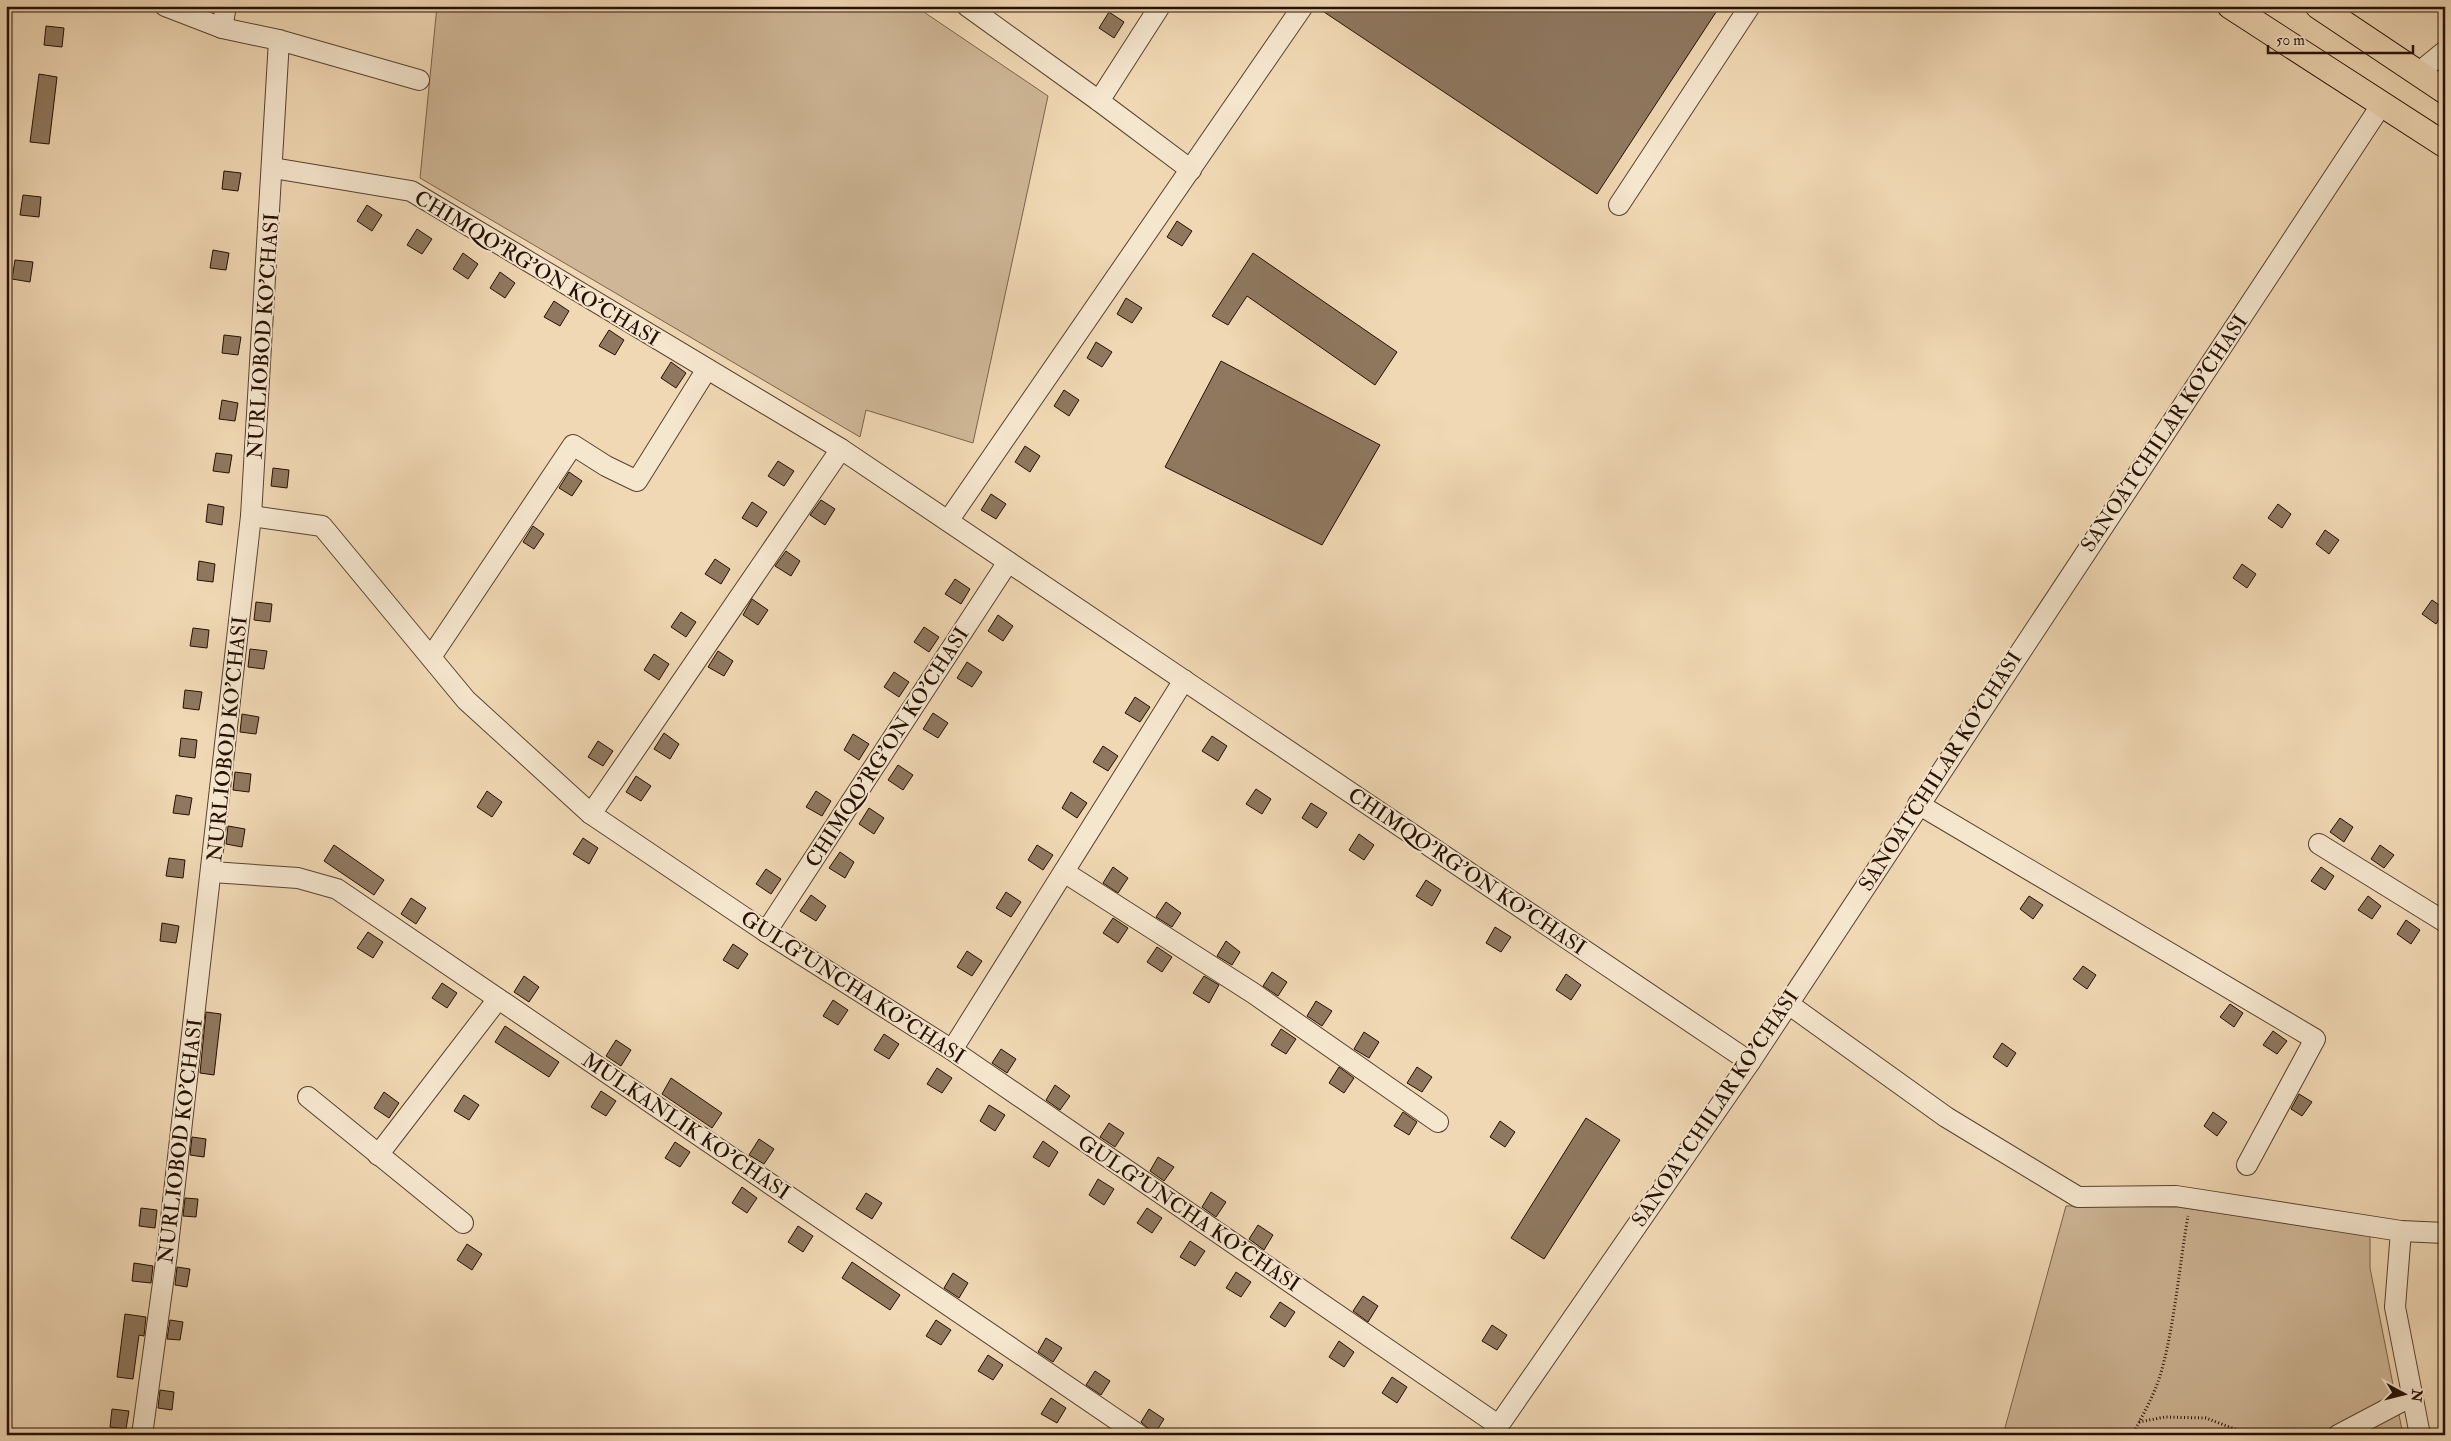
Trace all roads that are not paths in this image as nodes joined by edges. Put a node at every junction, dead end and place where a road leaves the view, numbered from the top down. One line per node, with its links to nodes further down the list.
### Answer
1 (165, 6): 10 (street)
2 (226, 6): 10 (street)
3 (967, 6): 16 (street)
4 (1160, 6): 16 (street)
5 (1303, 6): 20 (street)
6 (1750, 6): 21 (street)
7 (2230, 6): 17 (main road)
8 (2318, 6): 9 (main road)
9 (2343, 14): 13 (main road)
10 (222, 28): 11 (street)
11 (279, 40): 14 (street); 19 (street, NURLIOBOD KO'CHASI)
12 (2445, 51): 13 (street)
13 (2418, 73): 15 (main road)
14 (419, 80)
15 (2445, 91)
16 (1099, 100): 20 (street)
17 (2382, 104): 18 (main road); 29 (street, SANOATCHILAR KO'CHASI)
18 (2445, 145)
19 (273, 168): 22 (street, CHIMQO'RG'ON KO'CHASI); 24 (street, NURLIOBOD KO'CHASI)
20 (1191, 170): 25 (street)
21 (1619, 205)
22 (707, 369): 23 (street, CHIMQO'RG'ON KO'CHASI); 27 (street)
23 (841, 449): 25 (street, CHIMQO'RG'ON KO'CHASI); 30 (street)
24 (251, 516): 27 (street, GULG'UNCHA KO'CHASI); 32 (street, NURLIOBOD KO'CHASI)
25 (948, 521): 26 (street, CHIMQO'RG'ON KO'CHASI)
26 (1008, 562): 28 (street, CHIMQO'RG'ON KO'CHASI); 35 (street, CHIMQO'RG'ON KO'CHASI)
27 (430, 657): 30 (street, GULG'UNCHA KO'CHASI)
28 (1184, 680): 33 (street); 39 (street, CHIMQO'RG'ON KO'CHASI)
29 (1918, 804): 37 (street, SANOATCHILAR KO'CHASI); 43 (street)
30 (591, 814): 35 (street, GULG'UNCHA KO'CHASI)
31 (2319, 844): 34 (street)
32 (212, 872): 36 (street, MULKANLIK KO'CHASI); 49 (street, NURLIOBOD KO'CHASI)
33 (1064, 872): 38 (street); 41 (street)
34 (2445, 922)
35 (766, 932): 38 (street, GULG'UNCHA KO'CHASI)
36 (498, 999): 42 (street); 50 (street, MULKANLIK KO'CHASI)
37 (1787, 1003): 39 (street, SANOATCHILAR KO'CHASI); 45 (street)
38 (952, 1050): 48 (street, GULG'UNCHA KO'CHASI)
39 (1750, 1062): 48 (street, SANOATCHILAR KO'CHASI)
40 (308, 1098): 42 (street)
41 (1438, 1122)
42 (378, 1155): 44 (street)
43 (2247, 1165)
44 (463, 1223)
45 (2401, 1231): 46 (street); 47 (street)
46 (2445, 1233)
47 (2412, 1396): 51 (street); 52 (street)
48 (1495, 1430)
49 (142, 1435)
50 (1139, 1435)
51 (2338, 1435)
52 (2420, 1435)

